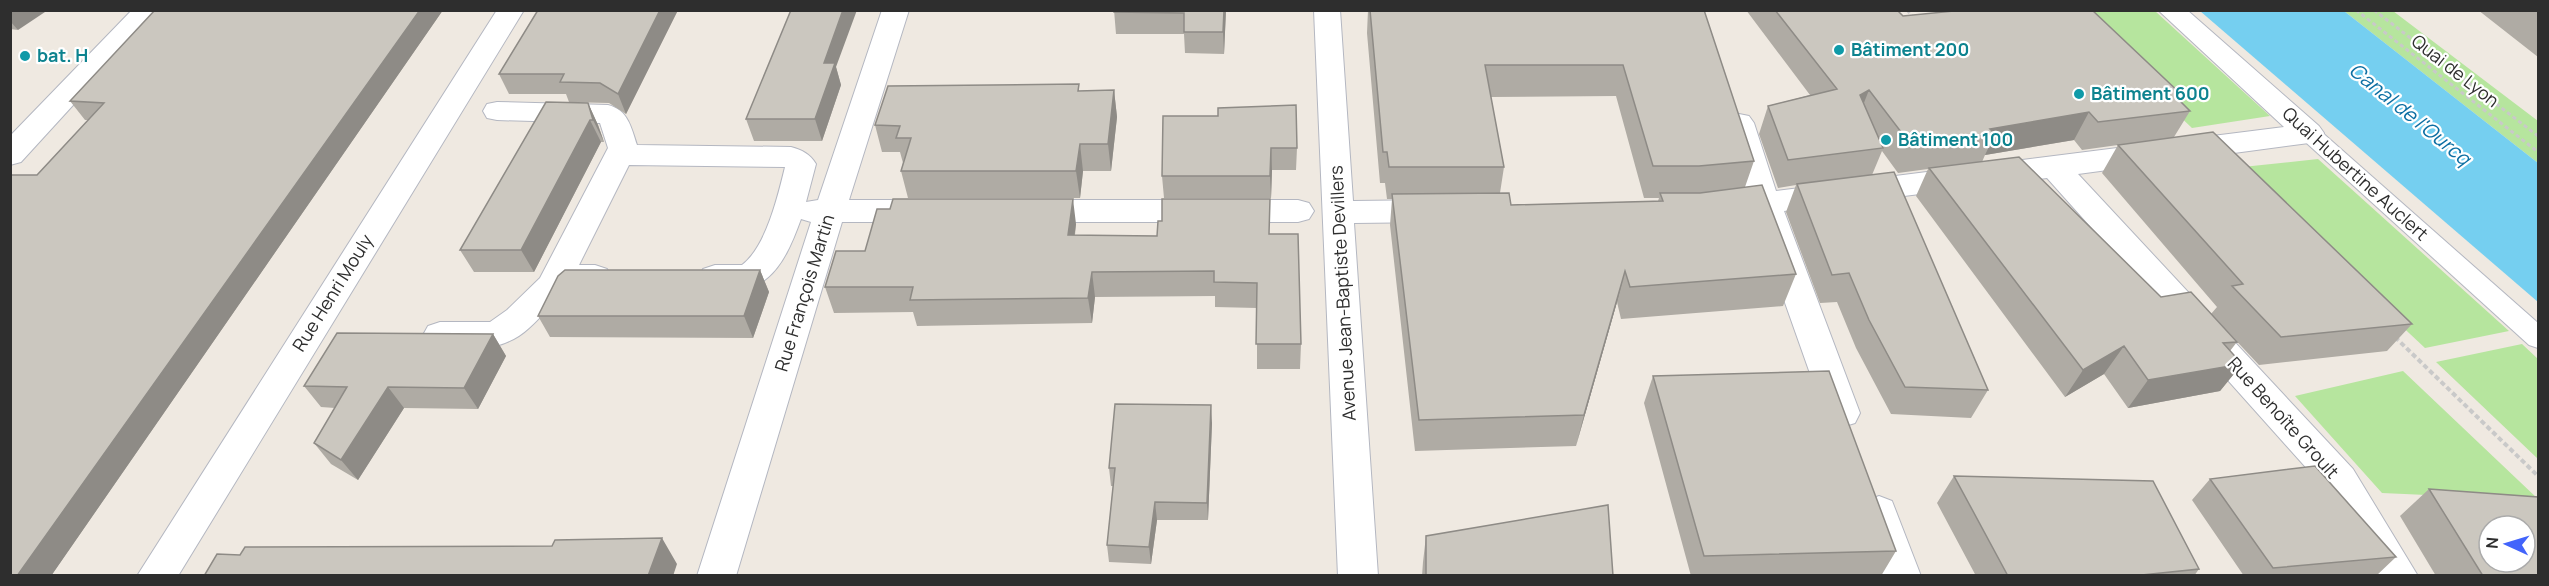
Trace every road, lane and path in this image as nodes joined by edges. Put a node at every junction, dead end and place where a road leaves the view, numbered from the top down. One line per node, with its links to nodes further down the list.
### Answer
1 (147, 10): 16 (street)
2 (511, 10): 36 (street, Rue Henri Mouly)
3 (896, 10): 20 (street, Rue François Martin)
4 (1327, 10): 25 (street, Avenue Jean-Baptiste Devillers)
5 (1907, 10): 9 (path)
6 (2171, 10): 12 (street, Quai Hubertine Auclert)
7 (2356, 10): 15 (path, Quai de Lyon)
8 (2374, 10): 13 (path)
9 (1915, 19)
10 (1728, 90): 18 (street)
11 (497, 111): 14 (street)
12 (2309, 133): 17 (street); 32 (lane, Quai Hubertine Auclert)
13 (2538, 136)
14 (622, 150): 24 (street); 29 (street)
15 (2538, 152)
16 (10, 155)
17 (2054, 167): 18 (street); 40 (street, Rue Benoîte Groult)
18 (1765, 203): 19 (street); 33 (street)
19 (1701, 210)
20 (830, 211): 21 (street); 24 (street); 37 (street, Rue François Martin)
21 (947, 211)
22 (1005, 211): 23 (street)
23 (1298, 211)
24 (788, 212): 28 (street)
25 (1338, 212): 26 (street); 38 (street, Avenue Jean-Baptiste Devillers)
26 (1467, 212)
27 (620, 277): 29 (street)
28 (689, 277)
29 (552, 287): 30 (street)
30 (411, 335)
31 (2395, 337): 34 (path)
32 (2538, 338)
33 (1853, 444)
34 (2538, 476)
35 (1869, 488): 39 (street)
36 (156, 576)
37 (716, 576)
38 (1358, 576)
39 (1902, 576)
40 (2399, 576)

